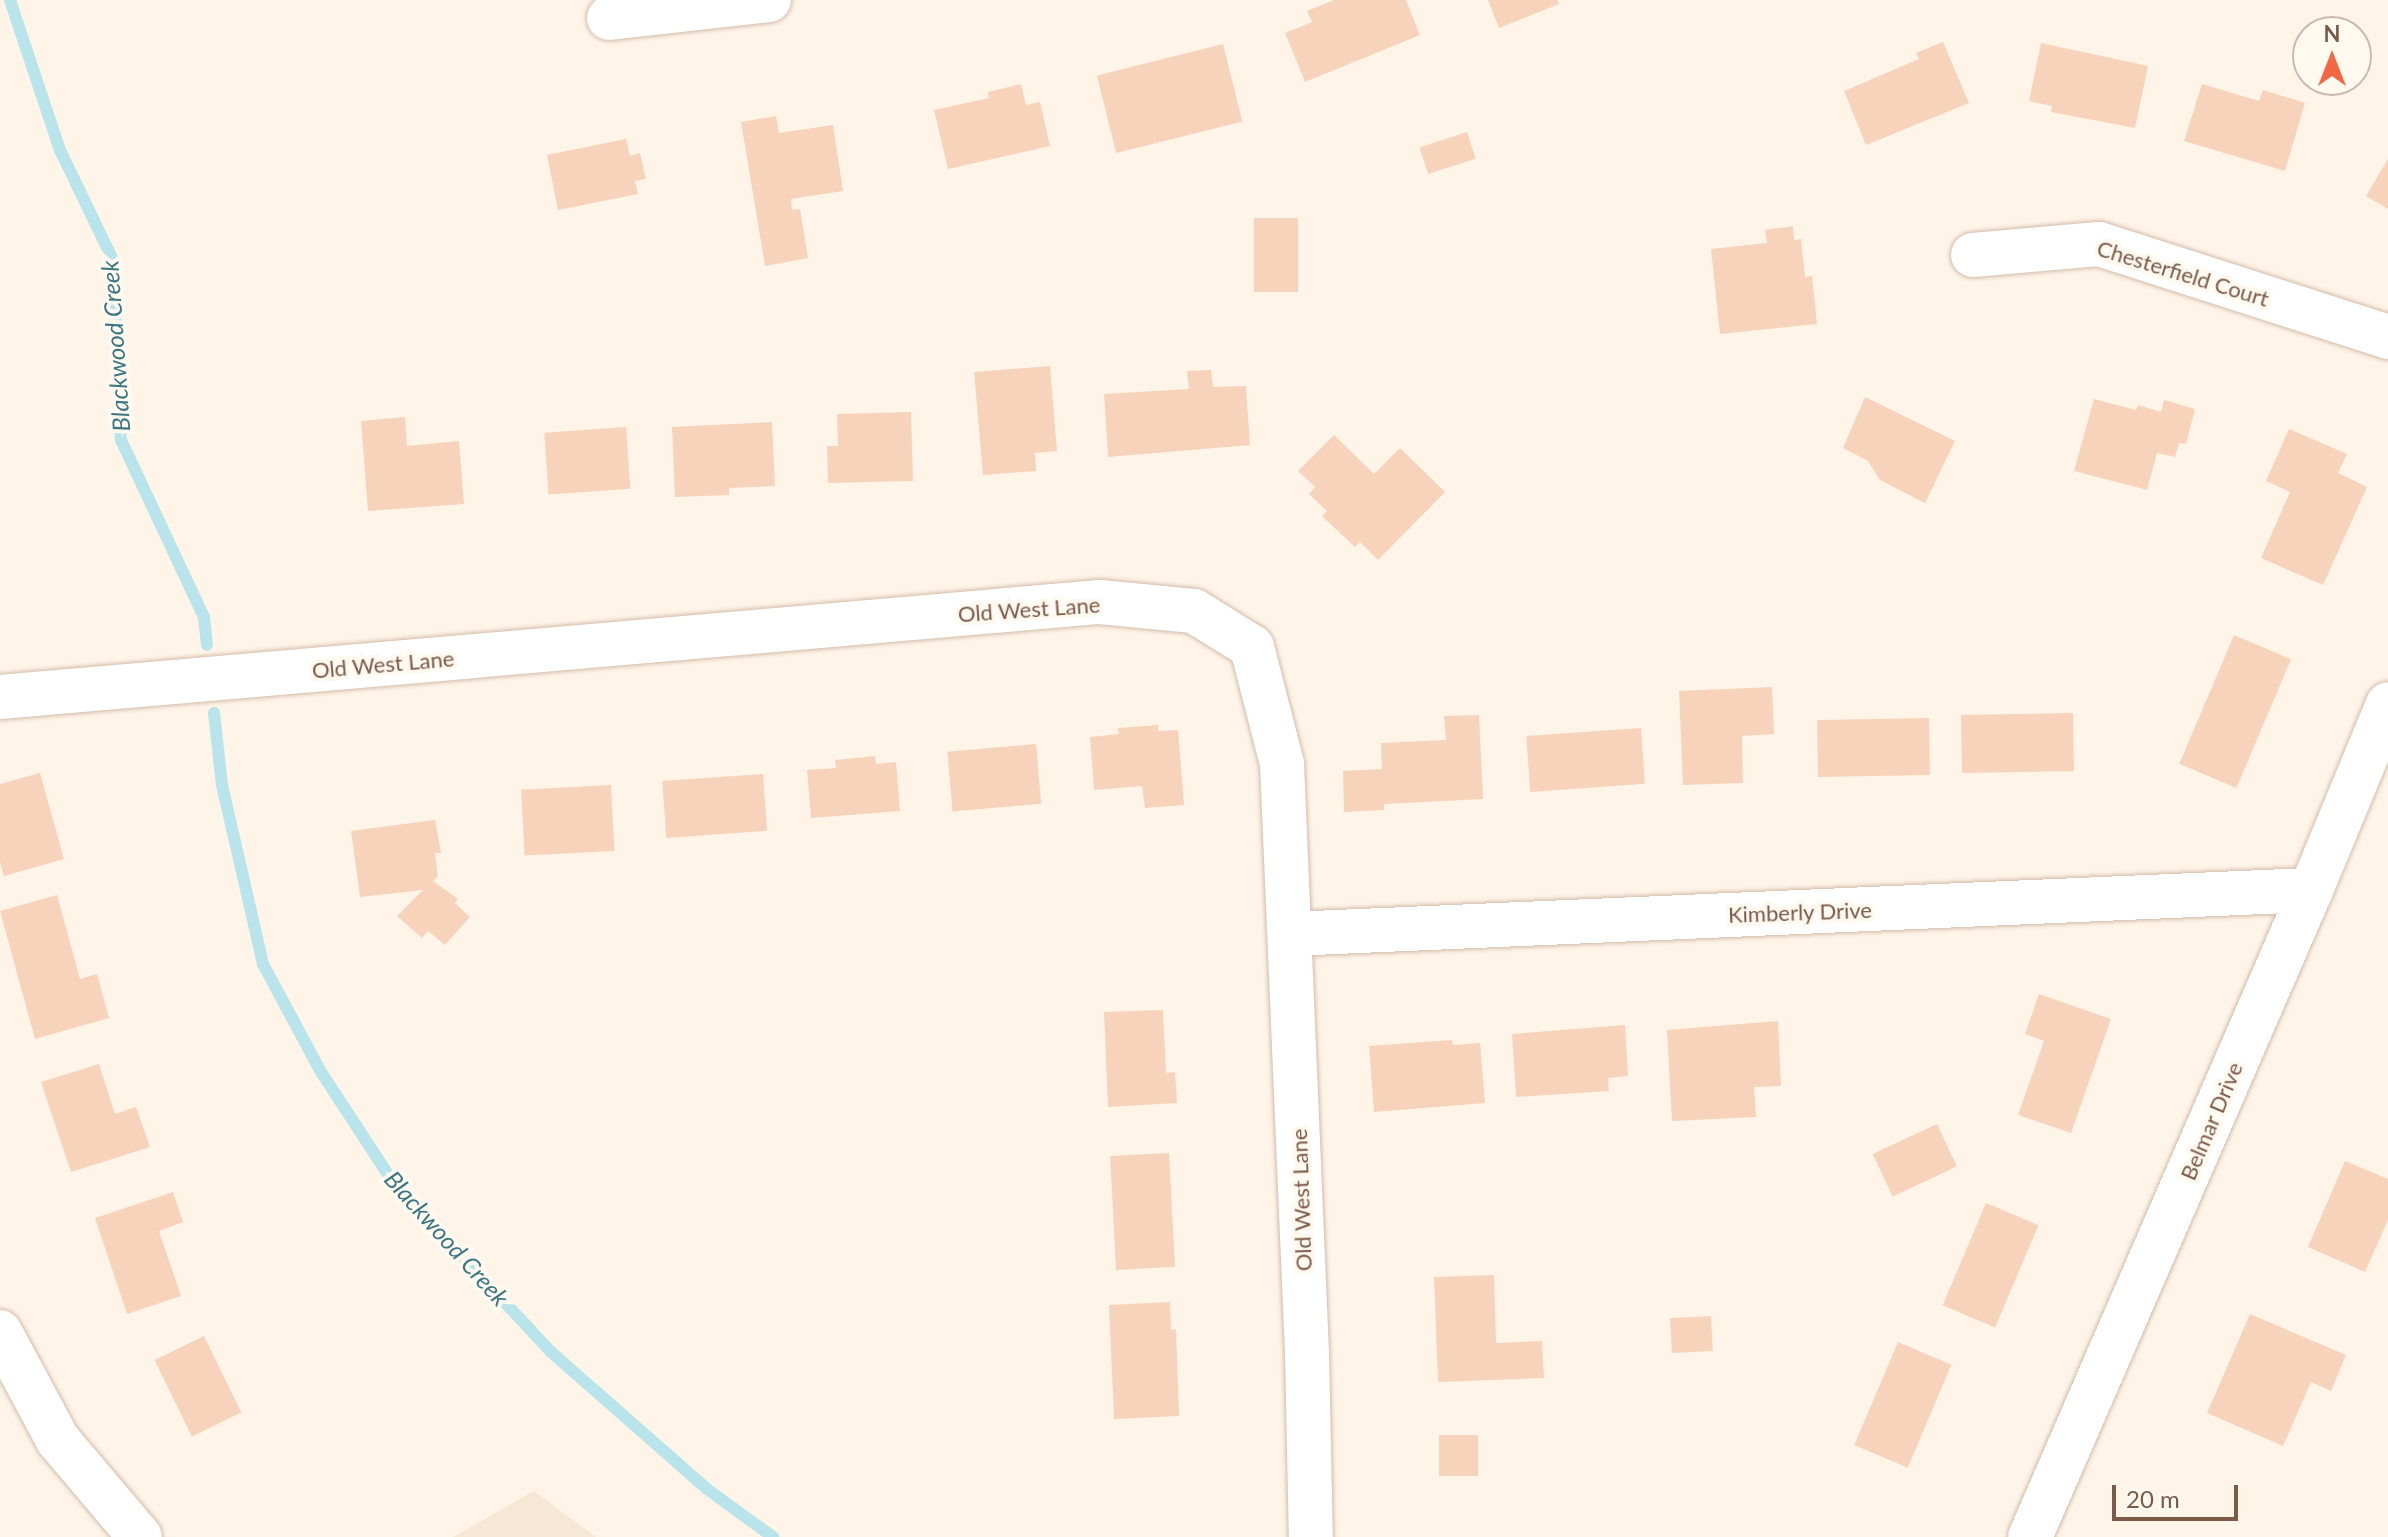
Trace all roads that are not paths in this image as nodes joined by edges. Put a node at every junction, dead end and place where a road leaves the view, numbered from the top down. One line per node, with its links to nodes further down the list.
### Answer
1 (769, 0): 2 (street)
2 (609, 18)
3 (1973, 255): 4 (street, Chesterfield Court)
4 (2388, 337)
5 (0, 697): 8 (street, Old West Lane)
6 (2388, 704): 7 (street, Belmar Drive)
7 (2311, 890): 8 (street, Kimberly Drive); 12 (street, Belmar Drive)
8 (1290, 934): 11 (street, Old West Lane)
9 (0, 1332): 10 (street)
10 (140, 1537)
11 (1311, 1537)
12 (2030, 1537)

